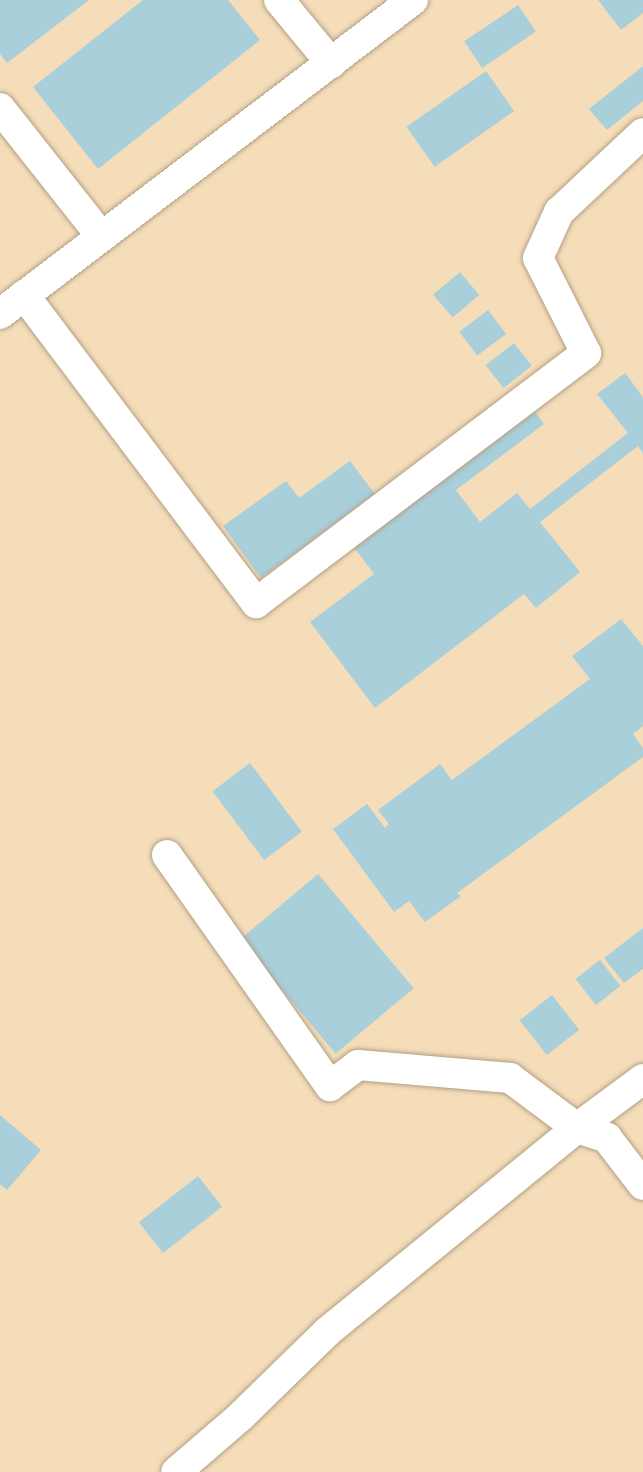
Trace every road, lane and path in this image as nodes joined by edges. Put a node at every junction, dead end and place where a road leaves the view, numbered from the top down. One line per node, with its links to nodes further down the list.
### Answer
1 (279, 0): 3 (lane)
2 (413, 0): 3 (lane)
3 (331, 63): 6 (lane)
4 (0, 108): 6 (lane)
5 (643, 133): 7 (lane)
6 (101, 236): 7 (lane)
7 (24, 295): 8 (lane)
8 (0, 314)
9 (167, 855): 11 (lane)
10 (643, 1079): 11 (lane)
11 (577, 1128): 12 (lane); 13 (lane)
12 (643, 1185)
13 (176, 1472)

